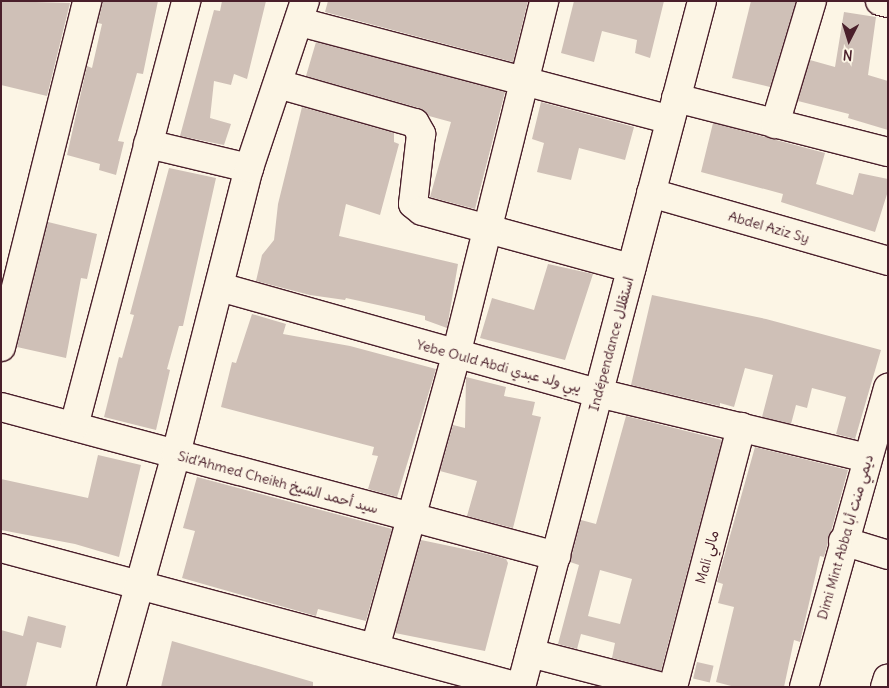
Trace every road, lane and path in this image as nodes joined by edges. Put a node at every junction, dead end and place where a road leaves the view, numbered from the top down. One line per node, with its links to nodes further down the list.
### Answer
1 (87, 1): 20 (street)
2 (186, 1): 13 (street)
3 (544, 1): 9 (street)
4 (702, 1): 11 (street, Indépendance استقلال)
5 (812, 1): 12 (street)
6 (880, 1): 7 (street)
7 (888, 3)
8 (302, 12): 9 (street); 10 (street)
9 (524, 81): 11 (street); 17 (street)
10 (278, 84): 15 (street); 17 (street)
11 (673, 109): 12 (street); 16 (street, Indépendance استقلال)
12 (775, 124): 14 (street)
13 (148, 144): 15 (street); 27 (street)
14 (888, 152)
15 (250, 168): 21 (street)
16 (651, 193): 18 (street, Abdel Aziz Sy); 19 (street, Indépendance استقلال)
17 (487, 230): 19 (street); 23 (street)
18 (888, 261)
19 (631, 268): 25 (street, Indépendance استقلال)
20 (10, 276): 22 (street)
21 (220, 287): 23 (street, Yebe Ould Abdi يبي ولد عبدي); 29 (street)
22 (1, 347)
23 (456, 355): 25 (street, Yebe Ould Abdi يبي ولد عبدي); 31 (street)
24 (888, 388): 30 (street, Dimi Mint Abba ديمي منت أبا)
25 (598, 393): 28 (street, Yebe Ould Abdi يبي ولد عبدي); 35 (street, Indépendance استقلال)
26 (1, 407): 27 (street, Sid'Ahmed Cheikh سيد أحمد الشيخ)
27 (74, 426): 29 (street, Sid'Ahmed Cheikh سيد أحمد الشيخ)
28 (741, 427): 30 (street, Yebe Ould Abdi يبي ولد عبدي); 43 (street, Mali مالي)
29 (176, 454): 31 (street, Sid'Ahmed Cheikh سيد أحمد الشيخ); 36 (street)
30 (867, 458): 32 (street, Dimi Mint Abba ديمي منت أبا)
31 (410, 519): 35 (street, Sid'Ahmed Cheikh سيد أحمد الشيخ); 37 (street)
32 (843, 541): 34 (street); 44 (street, Dimi Mint Abba ديمي منت أبا)
33 (1, 548): 36 (street)
34 (888, 555)
35 (556, 556): 38 (street, Indépendance استقلال)
36 (138, 583): 37 (street); 40 (street)
37 (375, 648): 41 (street)
38 (530, 653): 41 (street, Indépendance استقلال); 42 (street)
39 (888, 678): 45 (street)
40 (111, 687)
41 (520, 687)
42 (662, 687)
43 (673, 687)
44 (804, 687)
45 (885, 687)

